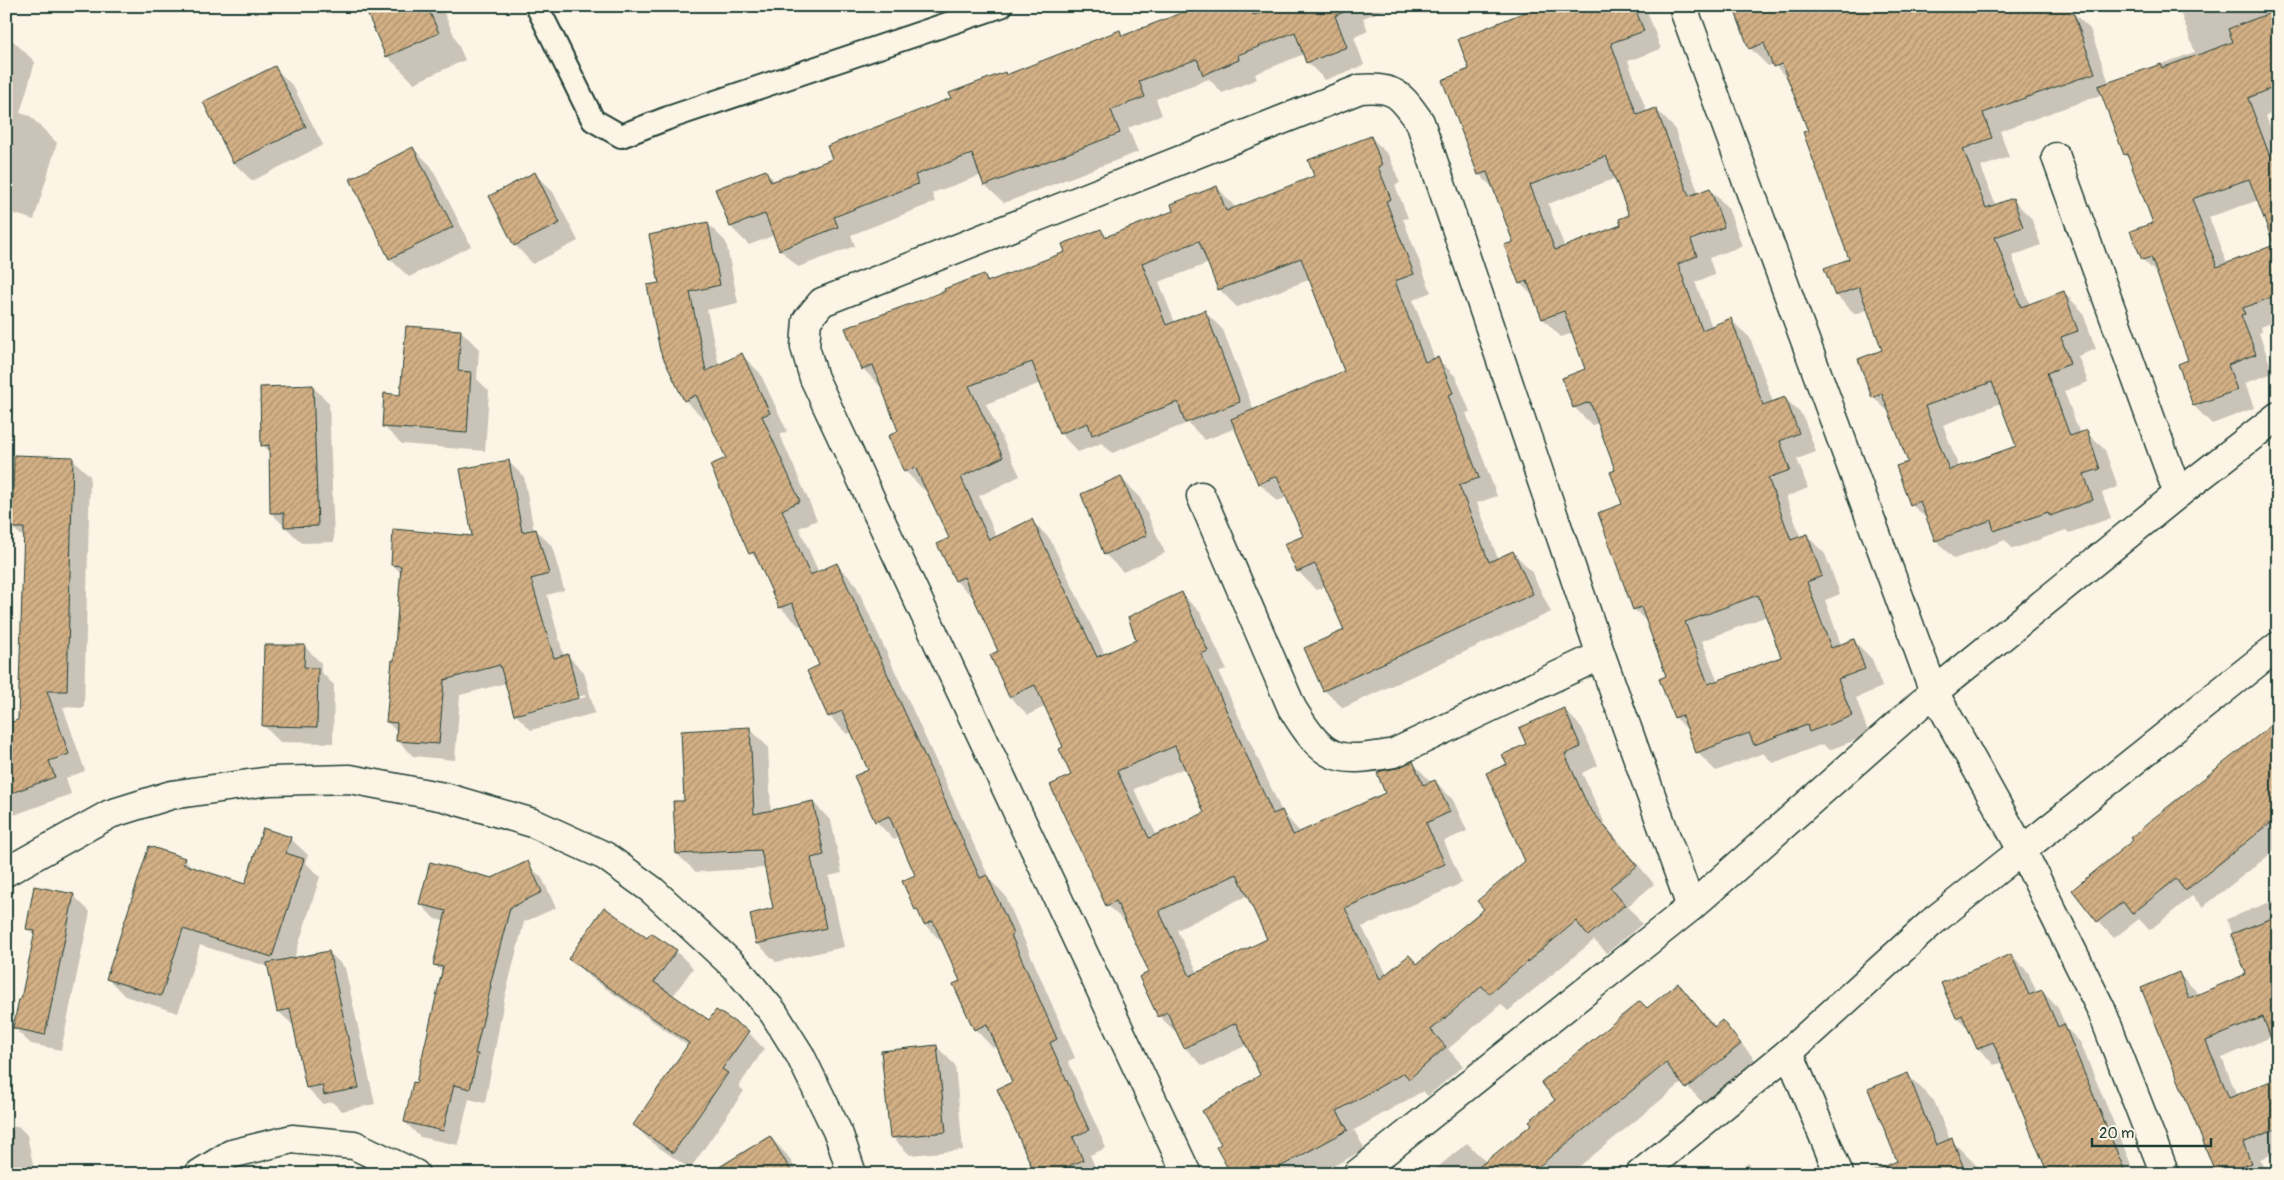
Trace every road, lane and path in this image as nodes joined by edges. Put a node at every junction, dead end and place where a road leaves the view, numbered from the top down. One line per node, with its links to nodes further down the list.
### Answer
1 (537, 6): 2 (lane)
2 (1001, 6)
3 (1684, 6): 10 (street)
4 (2056, 157): 6 (street)
5 (2278, 416): 6 (street)
6 (2178, 494): 10 (street)
7 (1201, 496): 9 (street)
8 (2278, 646): 11 (street)
9 (1601, 654): 13 (street); 18 (street)
10 (1934, 692): 11 (street); 13 (street)
11 (2022, 850): 14 (street); 22 (street)
12 (6, 872): 17 (street)
13 (1691, 907): 19 (street)
14 (1789, 1052): 20 (street); 21 (street)
15 (199, 1174): 16 (street)
16 (415, 1174)
17 (852, 1174)
18 (1186, 1174)
19 (1357, 1174)
20 (1640, 1174)
21 (1839, 1174)
22 (2165, 1174)

